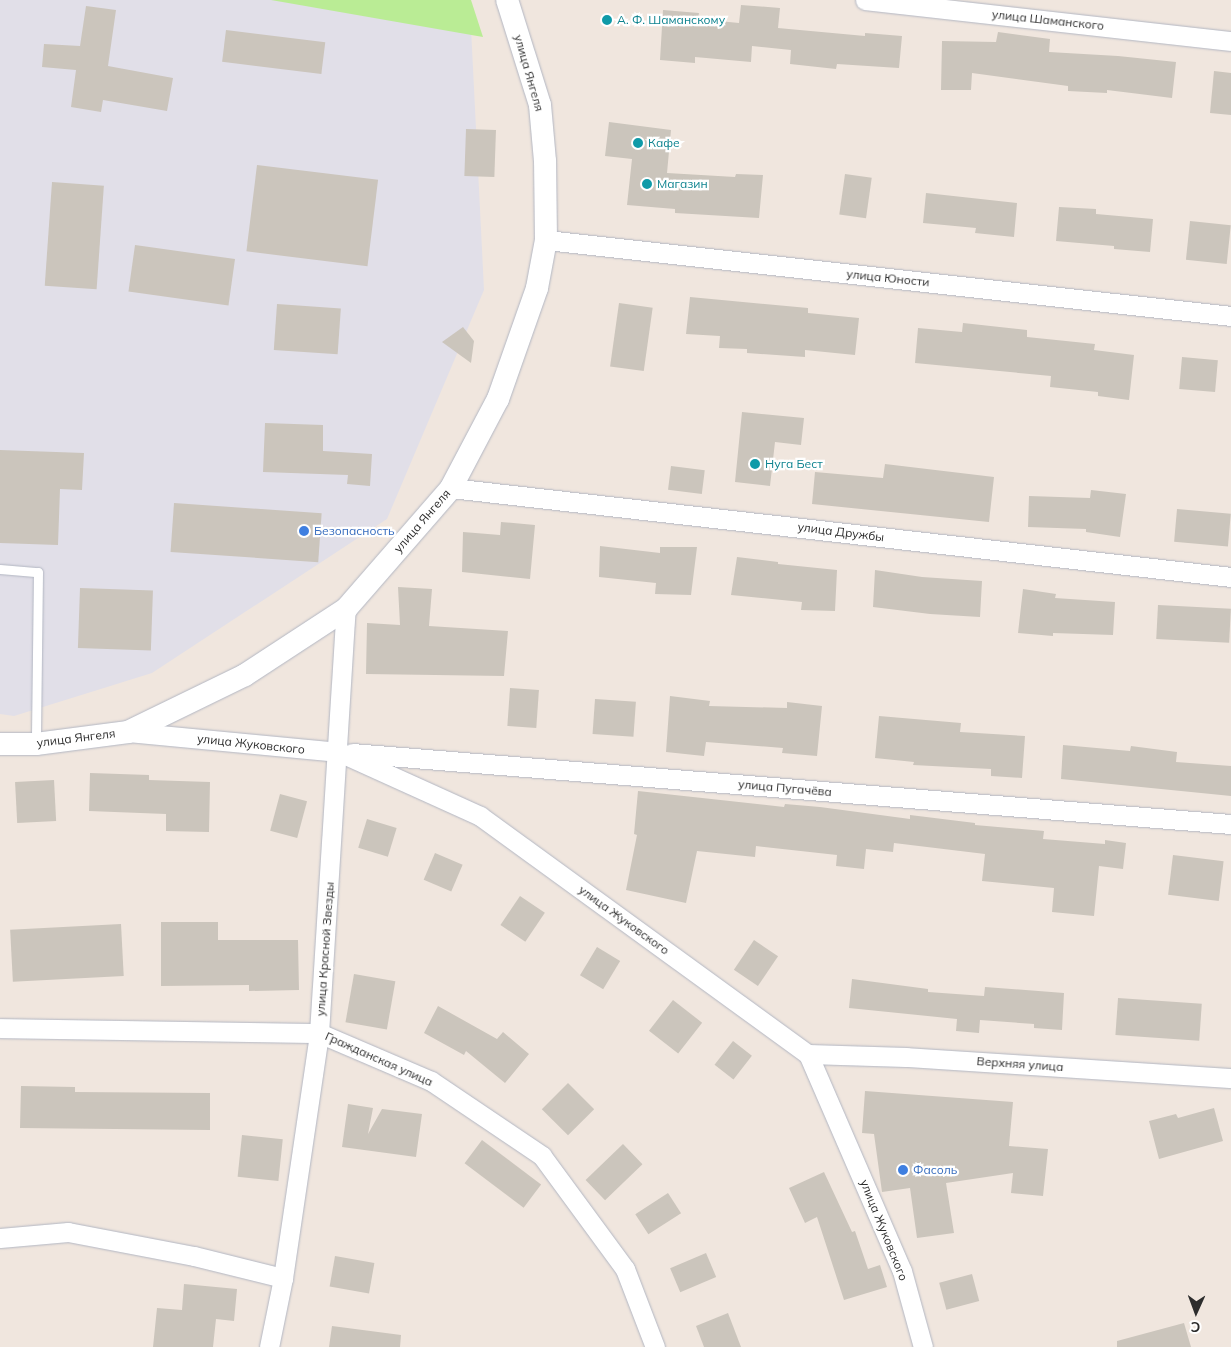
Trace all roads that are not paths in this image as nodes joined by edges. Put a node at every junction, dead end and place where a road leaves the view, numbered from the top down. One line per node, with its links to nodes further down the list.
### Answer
1 (507, 0): 4 (street, улица Янгеля)
2 (865, 0): 3 (street, улица Шаманского)
3 (1231, 41)
4 (546, 240): 5 (street, улица Юности); 6 (street, улица Янгеля)
5 (1231, 316)
6 (451, 488): 8 (street, улица Дружбы); 9 (street, улица Янгеля)
7 (0, 569): 12 (lane)
8 (1231, 577)
9 (346, 608): 10 (street, улица Янгеля); 13 (street, улица Красной Звезды)
10 (128, 732): 12 (street, улица Янгеля); 13 (street, улица Жуковского)
11 (0, 744): 12 (street, улица Янгеля)
12 (36, 744)
13 (339, 752): 14 (street, улица Пугачёва); 16 (street, улица Красной Звезды); 17 (street, улица Жуковского)
14 (1231, 824)
15 (0, 1028): 16 (street, Гражданская улица)
16 (319, 1033): 20 (street, улица Красной Звезды); 22 (street, Гражданская улица)
17 (808, 1054): 18 (street, Верхняя улица); 23 (street, улица Жуковского)
18 (1231, 1078)
19 (0, 1238): 20 (street)
20 (283, 1278): 21 (street, улица Красной Звезды)
21 (269, 1347)
22 (655, 1347)
23 (923, 1347)

